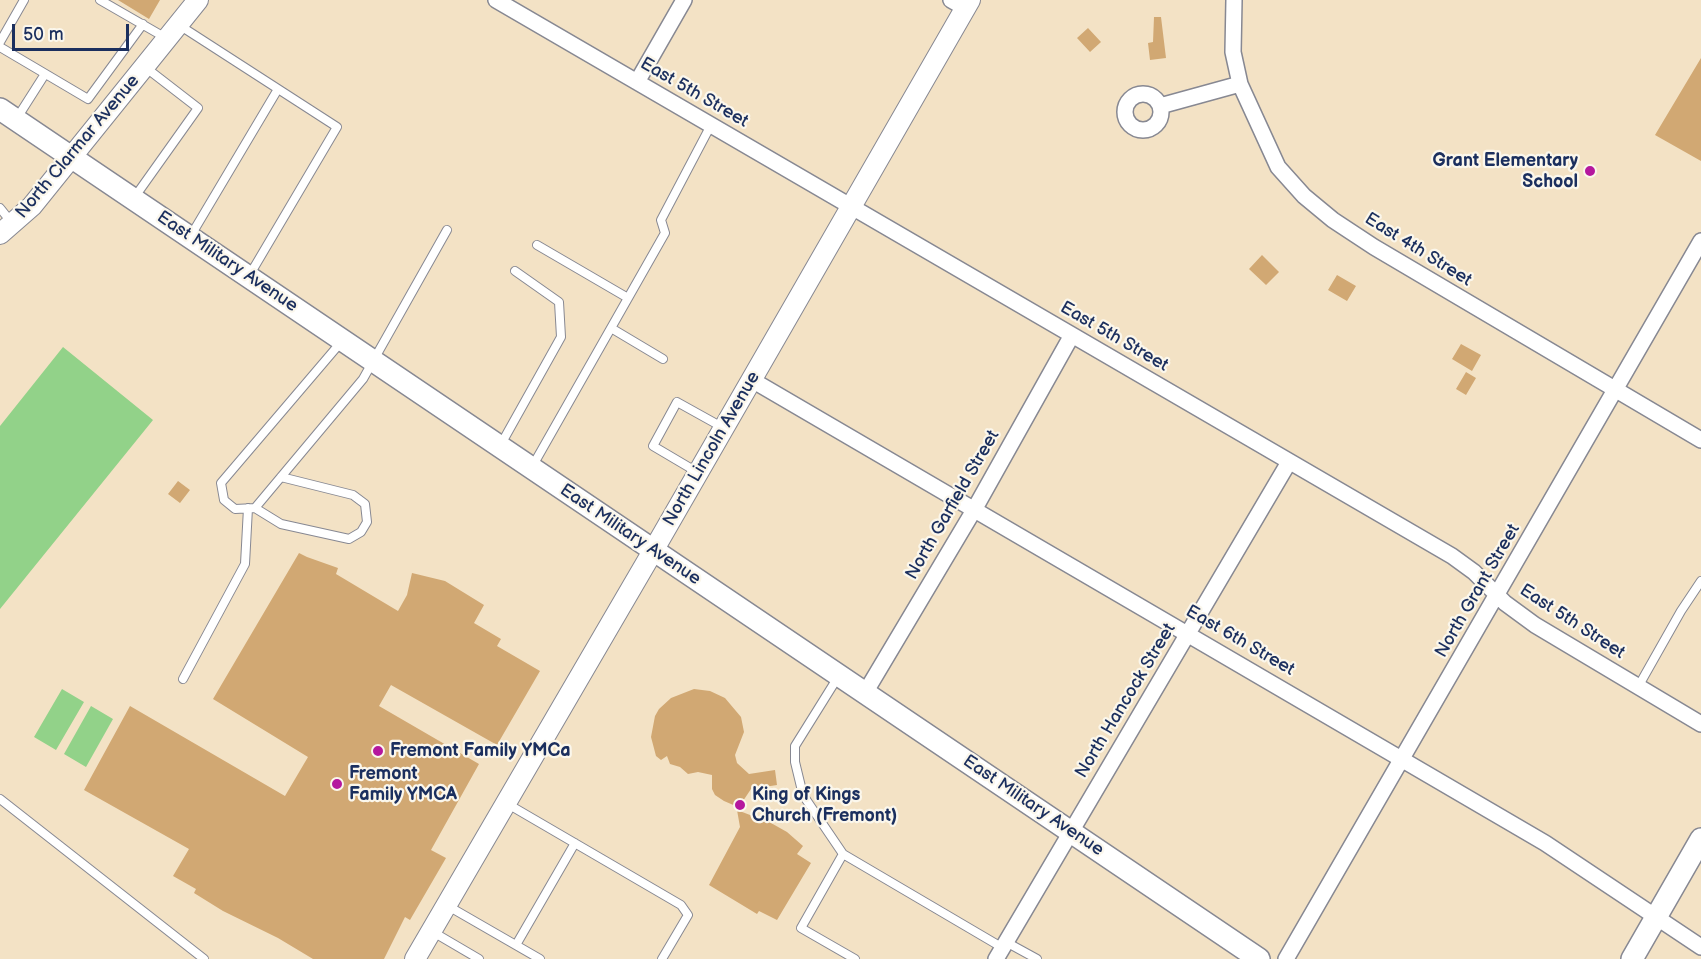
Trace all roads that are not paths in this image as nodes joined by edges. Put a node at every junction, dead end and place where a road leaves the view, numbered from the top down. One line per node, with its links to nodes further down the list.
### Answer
1 (24, 0): 10 (lane)
2 (100, 0): 8 (lane)
3 (496, 0): 14 (street, East 5th Street)
4 (684, 0): 14 (street)
5 (1234, 0): 15 (street, East 4th Street)
6 (195, 1): 9 (street, North Clarmar Avenue)
7 (962, 3): 22 (street, North Lincoln Avenue)
8 (143, 24): 9 (lane); 13 (lane)
9 (173, 31): 12 (street, North Clarmar Avenue); 16 (lane)
10 (0, 42)
11 (0, 47): 13 (lane)
12 (145, 67): 20 (street, North Clarmar Avenue); 21 (lane)
13 (45, 74): 18 (lane)
14 (637, 82): 19 (street, East 5th Street)
15 (1240, 84): 17 (street); 38 (street, East 4th Street)
16 (278, 89): 26 (lane); 30 (lane)
17 (1160, 106)
18 (8, 115): 20 (main road, East Military Avenue)
19 (711, 125): 22 (street, East 5th Street); 31 (lane)
20 (72, 158): 21 (main road, East Military Avenue); 24 (street, North Clarmar Avenue)
21 (134, 200): 26 (main road, East Military Avenue)
22 (851, 206): 33 (street, East 5th Street); 37 (street, North Lincoln Avenue)
23 (0, 208): 24 (lane)
24 (6, 230)
25 (447, 231): 36 (lane)
26 (190, 238): 30 (main road, East Military Avenue)
27 (1701, 241): 38 (street, North Grant Street)
28 (537, 245): 31 (lane)
29 (515, 271): 41 (lane)
30 (249, 277): 34 (main road, East Military Avenue)
31 (628, 298): 32 (lane)
32 (611, 328): 35 (lane); 43 (lane)
33 (1072, 335): 42 (street, East 5th Street); 47 (street, North Garfield Street)
34 (342, 340): 36 (main road, East Military Avenue); 46 (lane)
35 (663, 359)
36 (373, 361): 41 (main road, East Military Avenue); 45 (lane)
37 (752, 380): 39 (street, North Lincoln Avenue); 47 (street, East 6th Street)
38 (1614, 390): 40 (street, East 4th Street); 50 (street, North Grant Street)
39 (724, 428): 44 (street, North Lincoln Avenue); 44 (lane)
40 (1701, 440)
41 (500, 447): 43 (main road, East Military Avenue)
42 (1289, 462): 50 (street, East 5th Street); 51 (street, North Hancock Street)
43 (531, 468): 48 (main road, East Military Avenue)
44 (698, 473): 48 (street, North Lincoln Avenue)
45 (281, 477): 46 (lane); 46 (lane)
46 (252, 508): 53 (lane)
47 (974, 510): 51 (street, East 6th Street); 55 (street, North Garfield Street)
48 (653, 551): 52 (main road, East Military Avenue); 59 (street, North Lincoln Avenue)
49 (1701, 581): 54 (lane)
50 (1497, 596): 54 (street, East 5th Street); 57 (street, North Grant Street)
51 (1189, 633): 57 (street, East 6th Street); 60 (street, North Hancock Street)
52 (839, 676): 55 (main road, East Military Avenue); 63 (lane)
53 (183, 679)
54 (1638, 687): 56 (street, East 5th Street)
55 (865, 693): 60 (main road, East Military Avenue)
56 (1701, 724)
57 (1404, 759): 65 (street, East 6th Street); 78 (street, North Grant Street)
58 (0, 799): 70 (lane)
59 (506, 803): 62 (lane); 64 (street, North Lincoln Avenue)
60 (1072, 831): 69 (street, North Hancock Street); 77 (main road, East Military Avenue)
61 (1701, 839): 65 (main road)
62 (575, 843): 67 (lane); 74 (lane)
63 (843, 855): 69 (lane); 75 (lane)
64 (447, 905): 66 (street, North Lincoln Avenue); 67 (lane)
65 (1656, 917): 68 (street, East 6th Street); 79 (main road)
66 (431, 931): 71 (street, North Lincoln Avenue); 72 (lane)
67 (516, 945): 73 (lane)
68 (1701, 947)
69 (1002, 950): 76 (lane)
70 (204, 959)
71 (416, 959)
72 (479, 959)
73 (540, 959)
74 (662, 959)
75 (855, 959)
76 (1037, 959)
77 (1259, 959)
78 (1286, 959)
79 (1632, 959)

